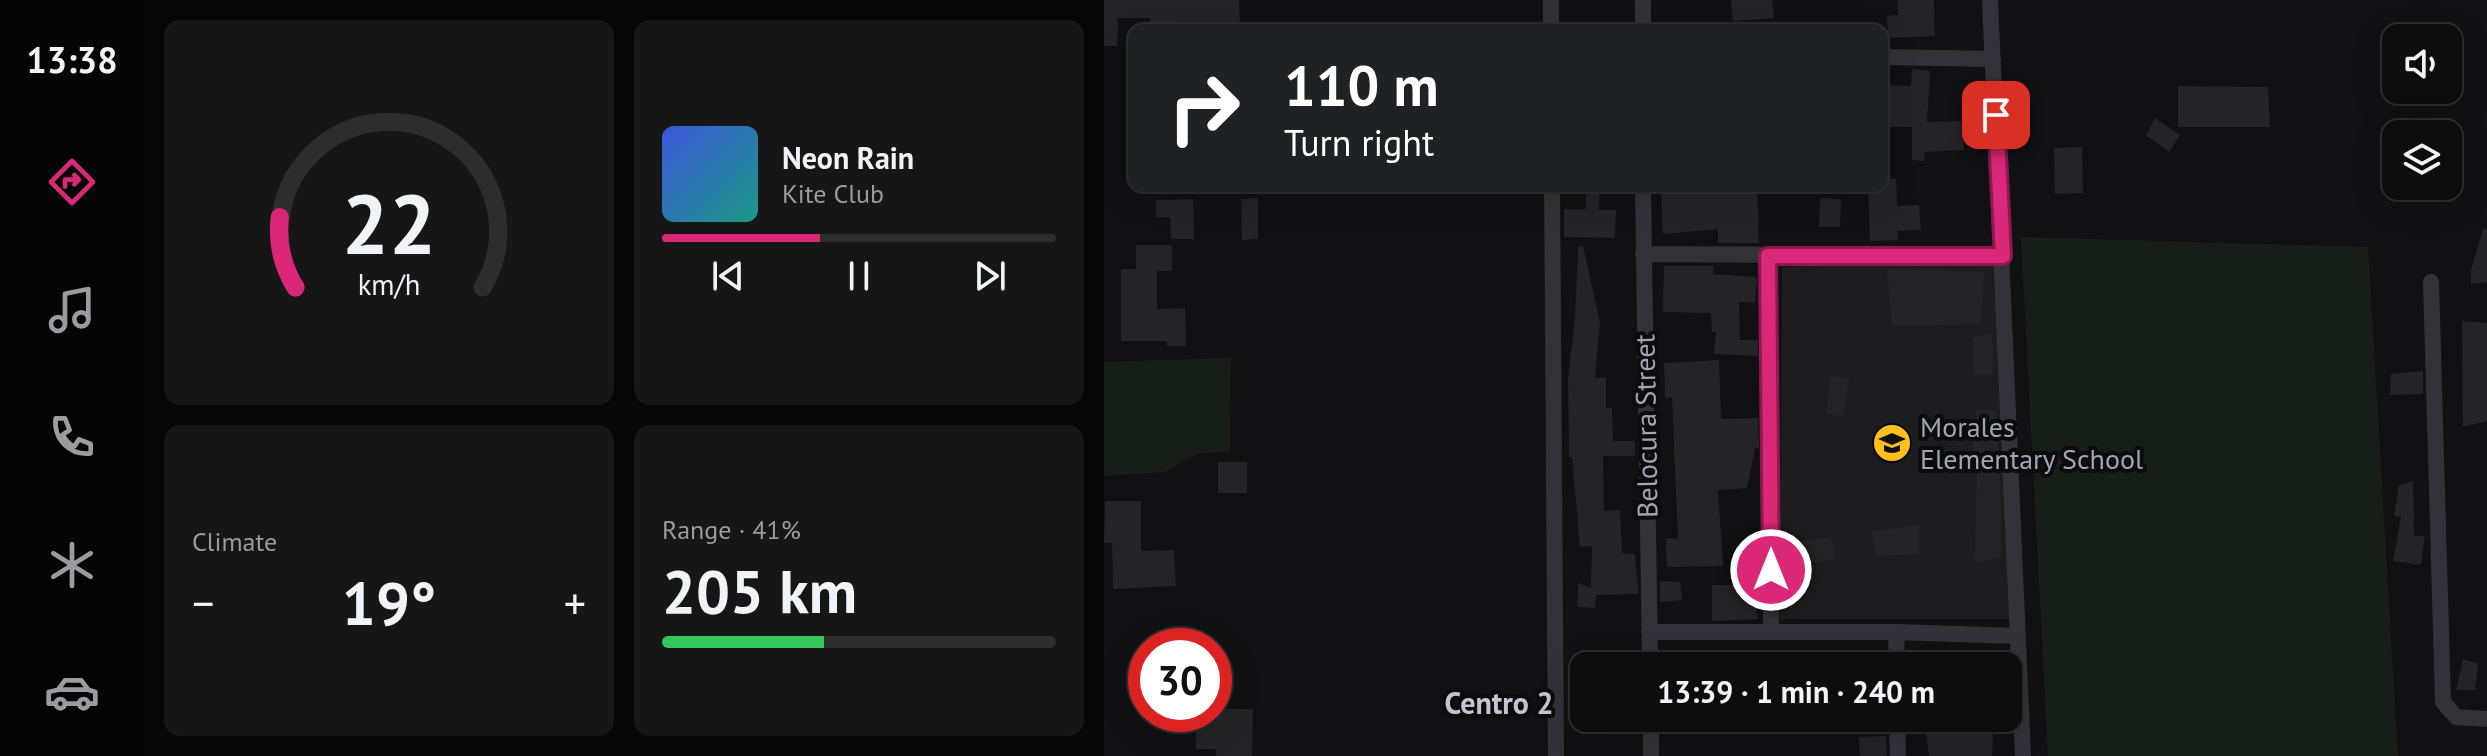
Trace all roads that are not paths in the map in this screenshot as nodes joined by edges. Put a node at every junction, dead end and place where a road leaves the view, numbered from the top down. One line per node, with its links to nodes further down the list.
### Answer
1 (1551, 0): 4 (street)
2 (1643, 0): 5 (street)
3 (1990, 0): 7 (street)
4 (1551, 24)
5 (1643, 24)
6 (1888, 57): 7 (street)
7 (1993, 59): 12 (street)
8 (1552, 192): 23 (street)
9 (1643, 192): 10 (street, Belocura Street)
10 (1643, 254): 11 (street); 14 (street, Belocura Street)
11 (1768, 256): 12 (street); 15 (street)
12 (2003, 256): 17 (street)
13 (2431, 282): 20 (street)
14 (1649, 632): 15 (street); 18 (street, Belocura Street)
15 (1771, 632): 16 (street)
16 (1896, 632): 17 (street); 19 (street)
17 (2018, 636): 26 (street)
18 (1650, 652)
19 (1897, 652)
20 (2487, 719)
21 (1651, 732): 24 (street)
22 (1897, 732): 25 (street)
23 (1556, 756)
24 (1651, 756)
25 (1898, 756)
26 (2023, 756)

